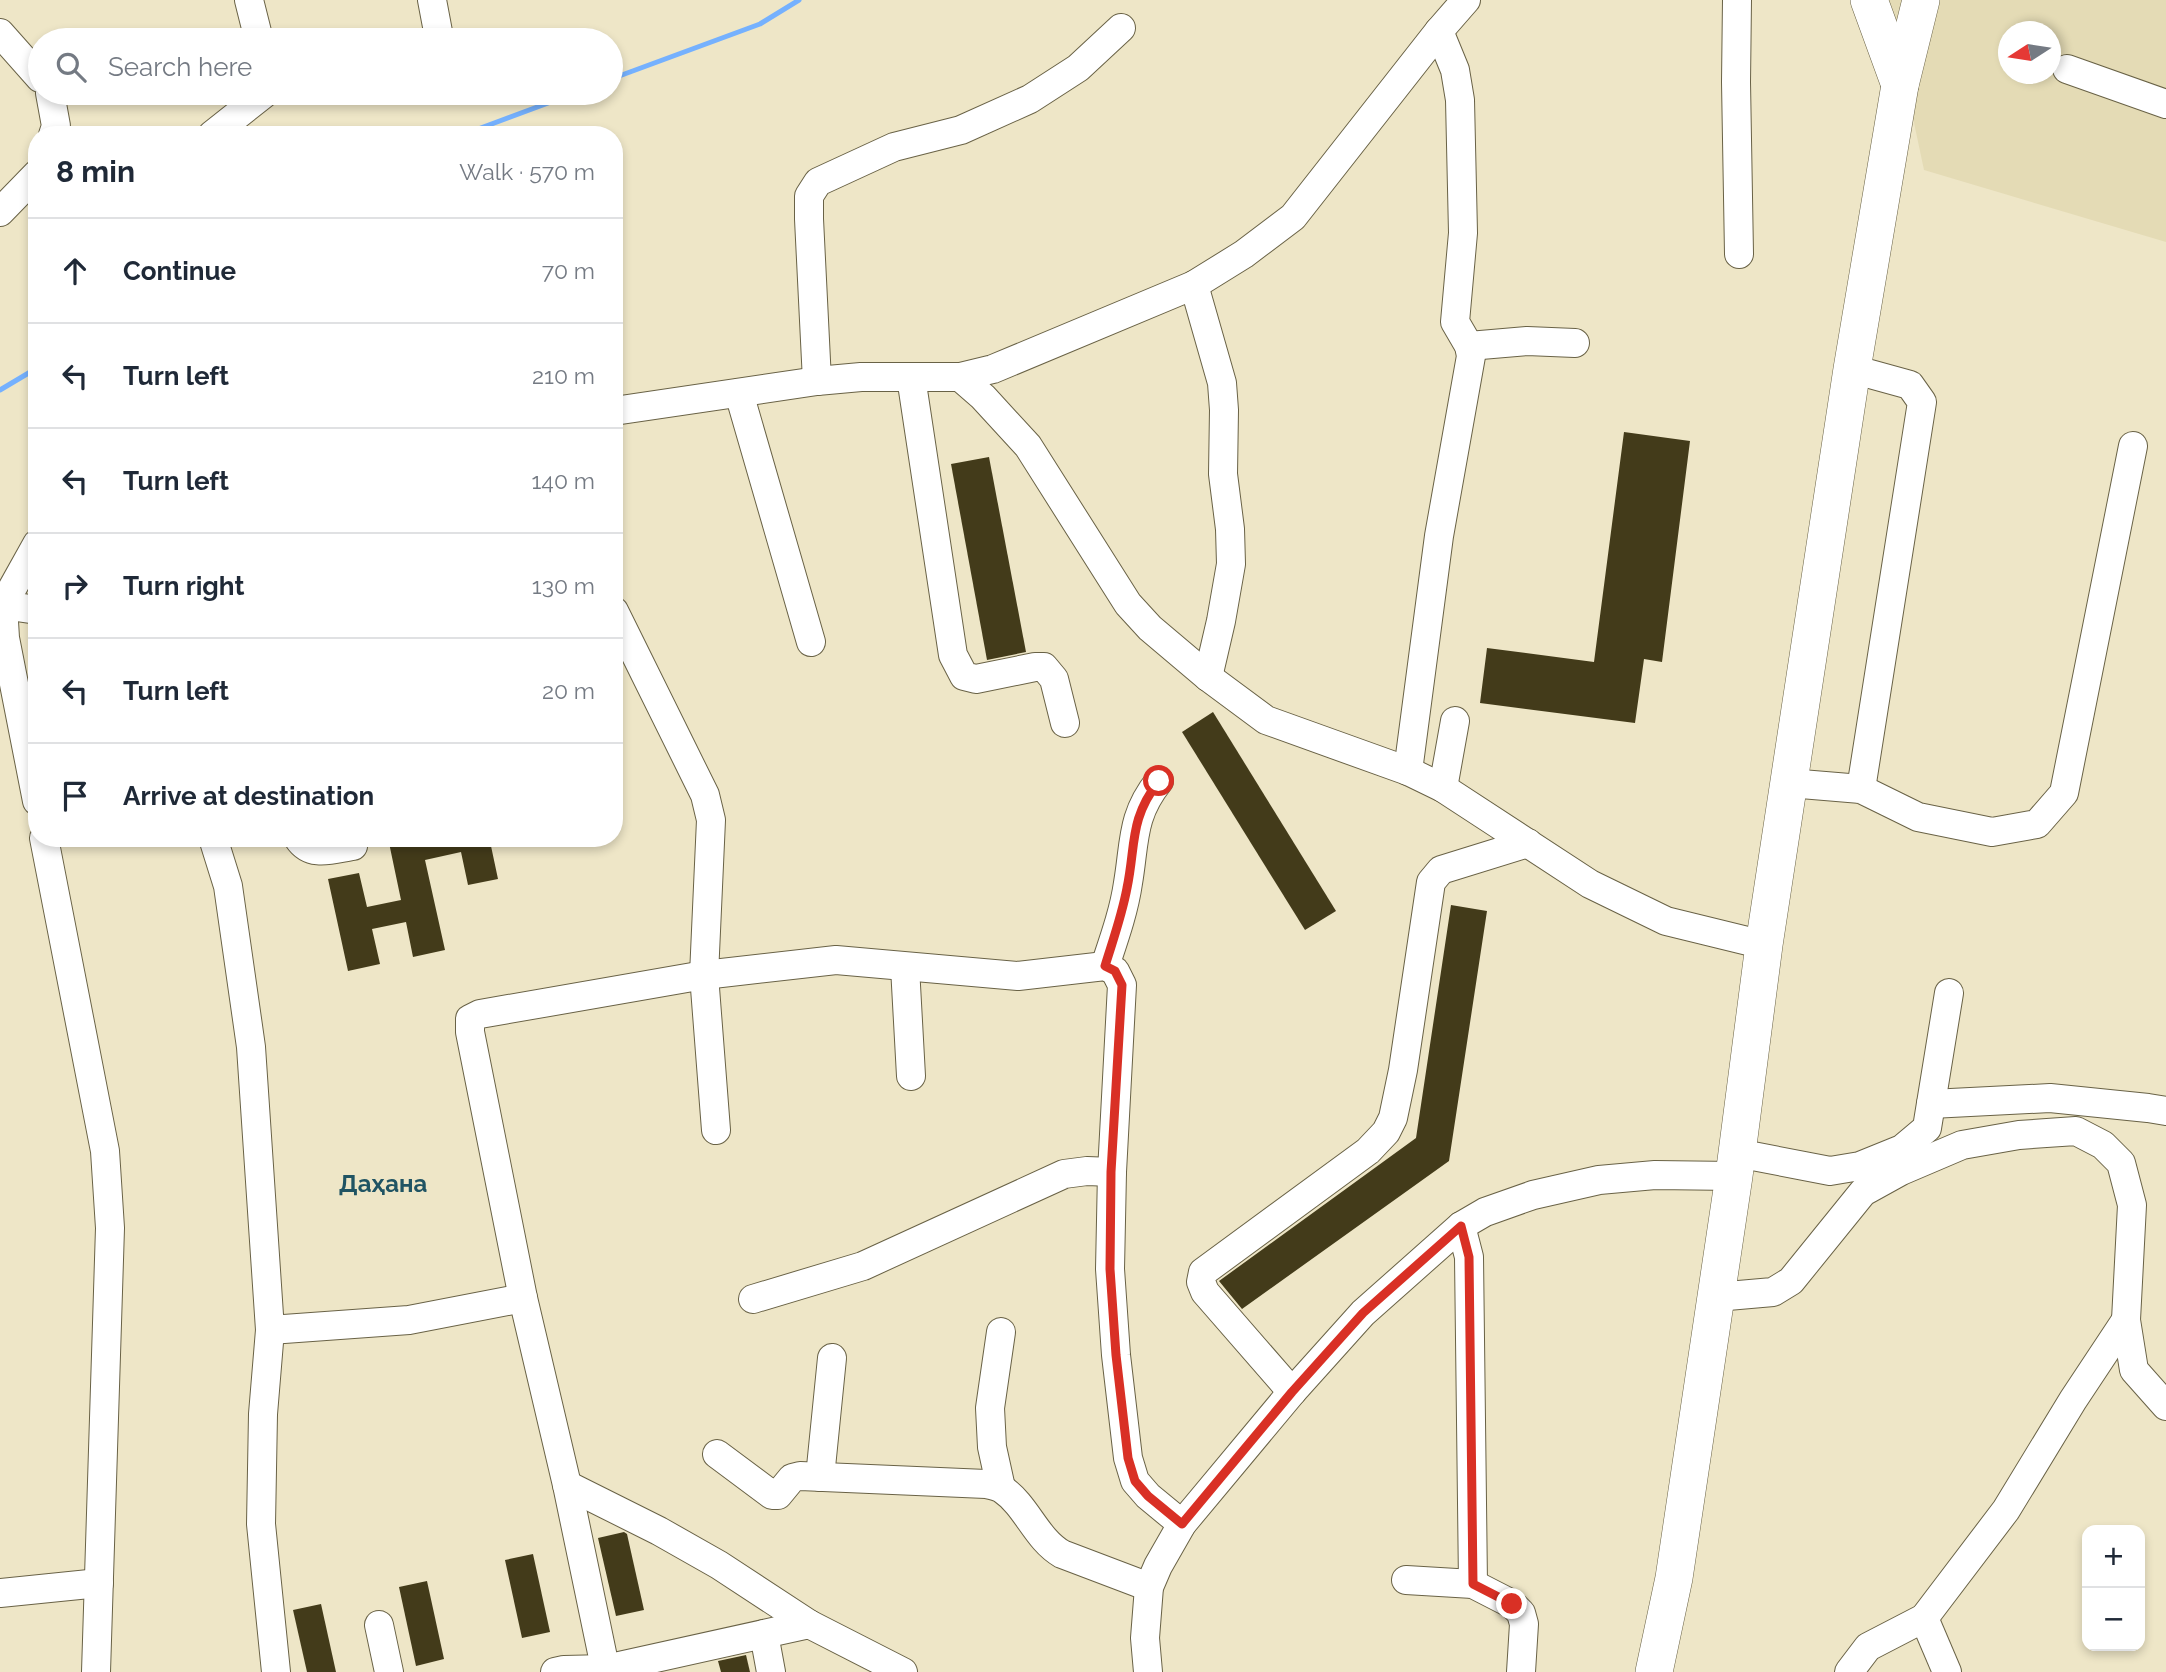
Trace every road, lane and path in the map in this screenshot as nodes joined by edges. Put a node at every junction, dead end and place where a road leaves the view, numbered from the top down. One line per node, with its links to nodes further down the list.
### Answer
1 (249, 0): 7 (street)
2 (432, 0): 8 (street)
3 (1466, 0): 10 (street)
4 (1737, 0): 22 (street)
5 (1869, 0): 14 (main road)
6 (1921, 0): 14 (main road)
7 (256, 28)
8 (437, 28)
9 (1121, 28): 29 (street)
10 (1439, 31): 23 (street); 25 (street)
11 (0, 33): 12 (street)
12 (28, 64)
13 (2067, 69): 15 (street)
14 (1900, 85): 26 (main road)
15 (2166, 104)
16 (52, 105): 18 (street)
17 (250, 105): 19 (street)
18 (56, 126)
19 (223, 126)
20 (28, 193): 21 (street)
21 (0, 212)
22 (1739, 254)
23 (1195, 285): 28 (street); 38 (street)
24 (1575, 343): 25 (street)
25 (1469, 346): 42 (street)
26 (1852, 369): 44 (main road); 46 (street)
27 (911, 377): 28 (street); 29 (street); 40 (street)
28 (960, 377): 38 (street)
29 (817, 382): 30 (street)
30 (739, 393): 31 (street); 37 (street)
31 (623, 410)
32 (2133, 446): 46 (street)
33 (28, 560): 34 (street)
34 (1, 606): 35 (street); 41 (street)
35 (28, 609)
36 (623, 633): 55 (street)
37 (811, 642)
38 (1208, 677): 42 (street)
39 (1455, 721): 45 (street)
40 (1065, 723)
41 (28, 755)
42 (1408, 771): 45 (street)
43 (1159, 781): 53 (street)
44 (1789, 783): 46 (street); 52 (main road)
45 (1443, 789): 47 (street)
46 (1861, 789)
47 (1528, 843): 52 (street); 71 (street)
48 (46, 847): 79 (street)
49 (216, 847): 68 (street)
50 (306, 847): 51 (street)
51 (346, 847)
52 (1765, 945): 61 (main road)
53 (1105, 966): 54 (street); 62 (street)
54 (905, 967): 55 (street); 57 (street)
55 (704, 975): 60 (street); 65 (street)
56 (1950, 993): 58 (street)
57 (911, 1076)
58 (1931, 1104): 59 (street); 61 (street)
59 (2166, 1111)
60 (716, 1130)
61 (1735, 1165): 63 (street); 64 (main road)
62 (1111, 1172): 66 (street); 77 (street)
63 (1461, 1226): 71 (street); 80 (street)
64 (1716, 1297): 67 (street); 96 (main road)
65 (523, 1298): 68 (street); 75 (street)
66 (753, 1299)
67 (2126, 1320): 72 (street); 83 (street)
68 (270, 1330): 89 (street)
69 (1002, 1332): 76 (street)
70 (832, 1358): 74 (street)
71 (1292, 1392): 77 (street)
72 (2166, 1406)
73 (717, 1454): 74 (street)
74 (820, 1477): 76 (street)
75 (566, 1485): 84 (street); 87 (street)
76 (1001, 1488): 81 (street)
77 (1182, 1524): 81 (street)
78 (1406, 1580): 80 (street)
79 (99, 1583): 82 (street); 88 (street)
80 (1473, 1584): 95 (street)
81 (1149, 1587): 94 (street)
82 (0, 1593)
83 (1924, 1618): 97 (street); 98 (street)
84 (809, 1624): 86 (street); 93 (street)
85 (379, 1625): 90 (street)
86 (764, 1634): 87 (street); 92 (street)
87 (606, 1670): 91 (street)
88 (96, 1672)
89 (276, 1672)
90 (389, 1672)
91 (555, 1672)
92 (771, 1672)
93 (903, 1672)
94 (1148, 1672)
95 (1521, 1672)
96 (1654, 1672)
97 (1849, 1672)
98 (1947, 1672)

